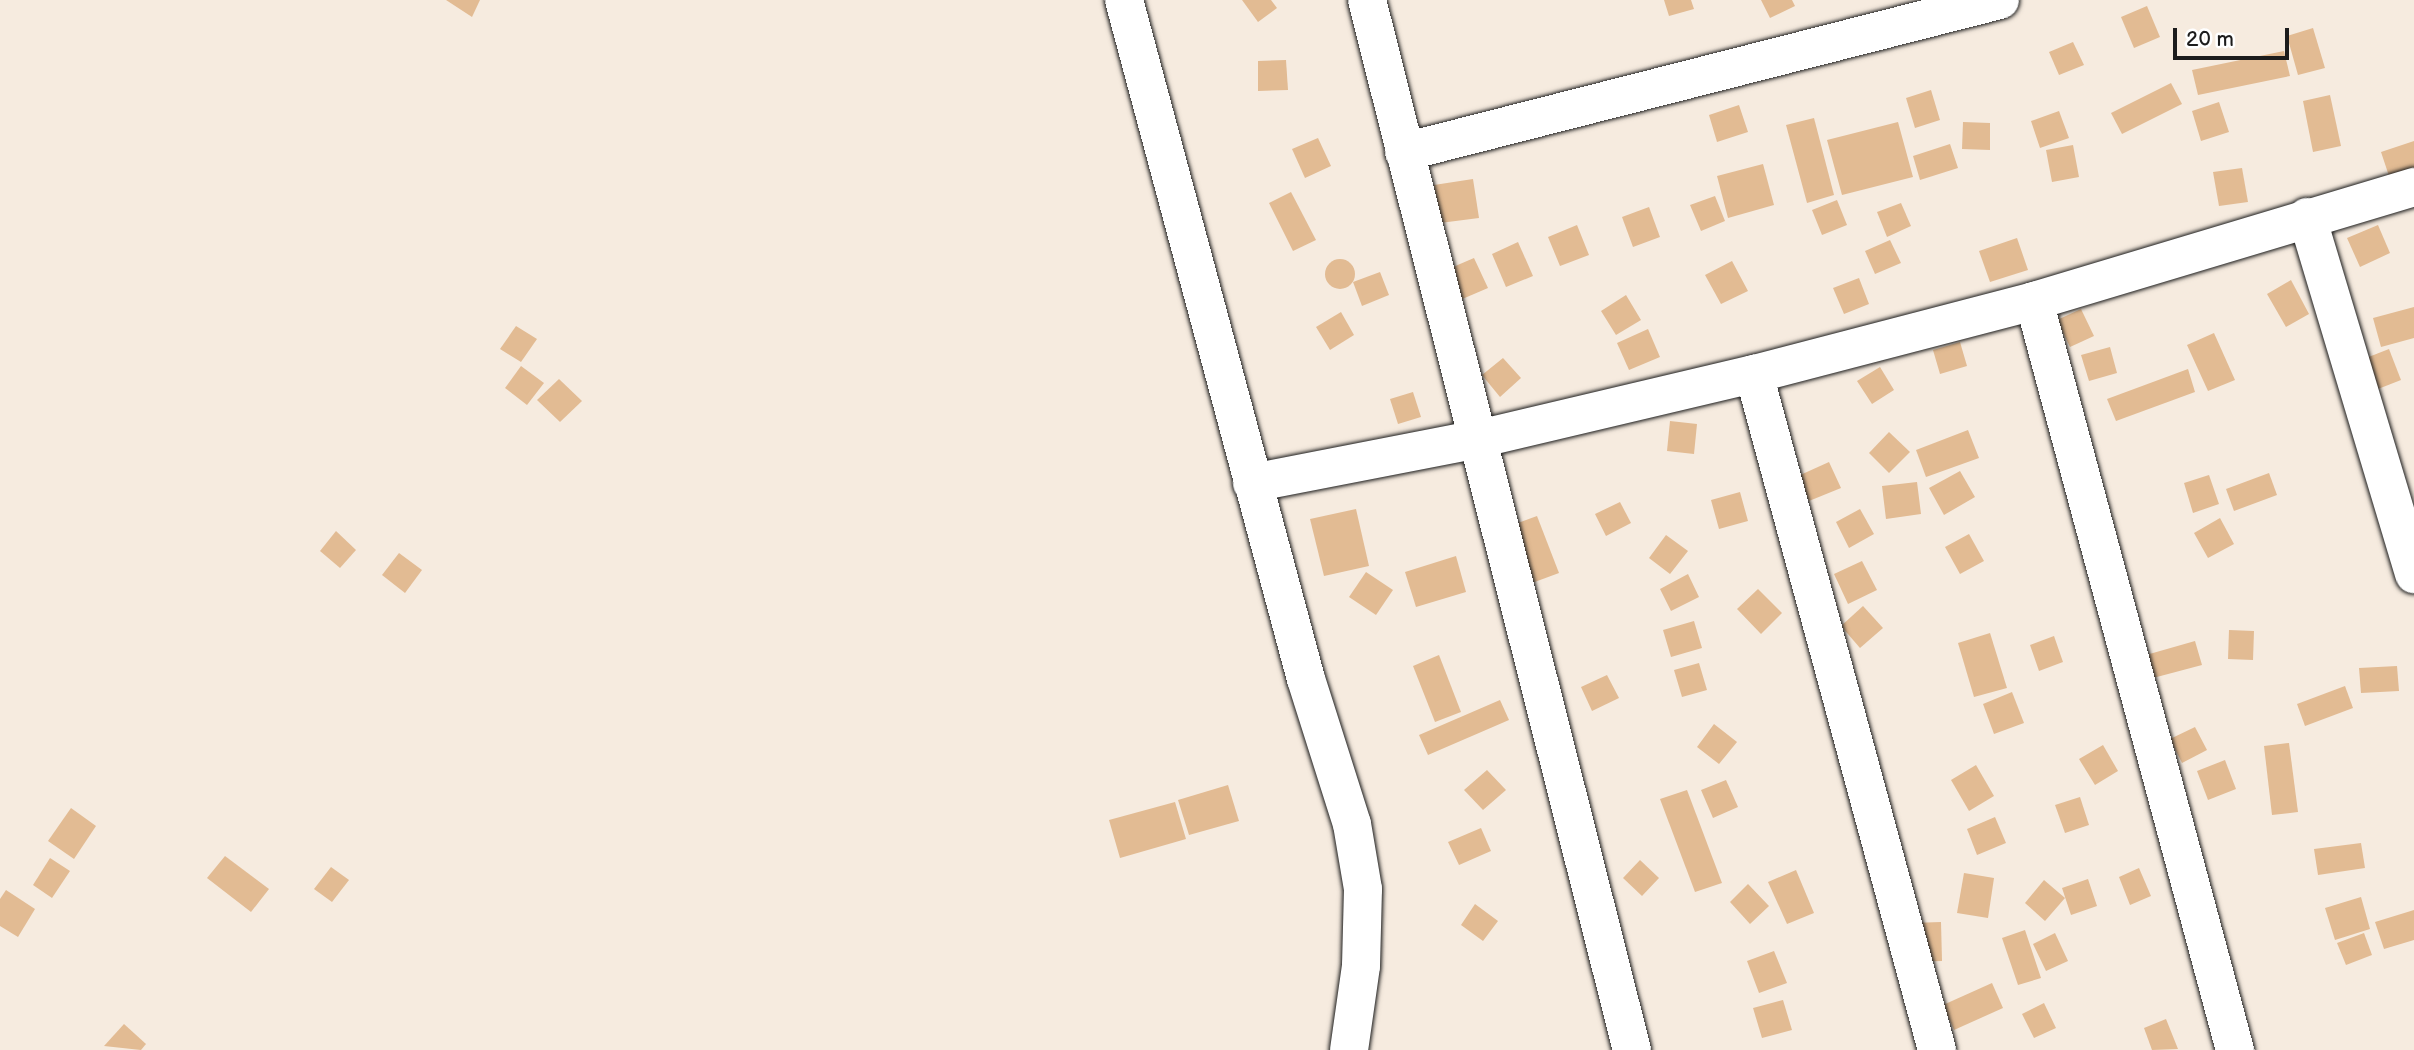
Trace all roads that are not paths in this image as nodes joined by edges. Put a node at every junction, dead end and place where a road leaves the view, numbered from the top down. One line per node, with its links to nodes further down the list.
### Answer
1 (1124, 0): 10 (street)
2 (1367, 0): 4 (street)
3 (2000, 0): 4 (street)
4 (1404, 152): 9 (street)
5 (2414, 187): 6 (street)
6 (2307, 217): 7 (street); 11 (street)
7 (2034, 301): 8 (street); 16 (street)
8 (1754, 374): 9 (street); 15 (street)
9 (1474, 440): 10 (street); 14 (street)
10 (1252, 483): 13 (street)
11 (2403, 487): 12 (street)
12 (2414, 575)
13 (1349, 1050)
14 (1632, 1050)
15 (1937, 1050)
16 (2235, 1050)

